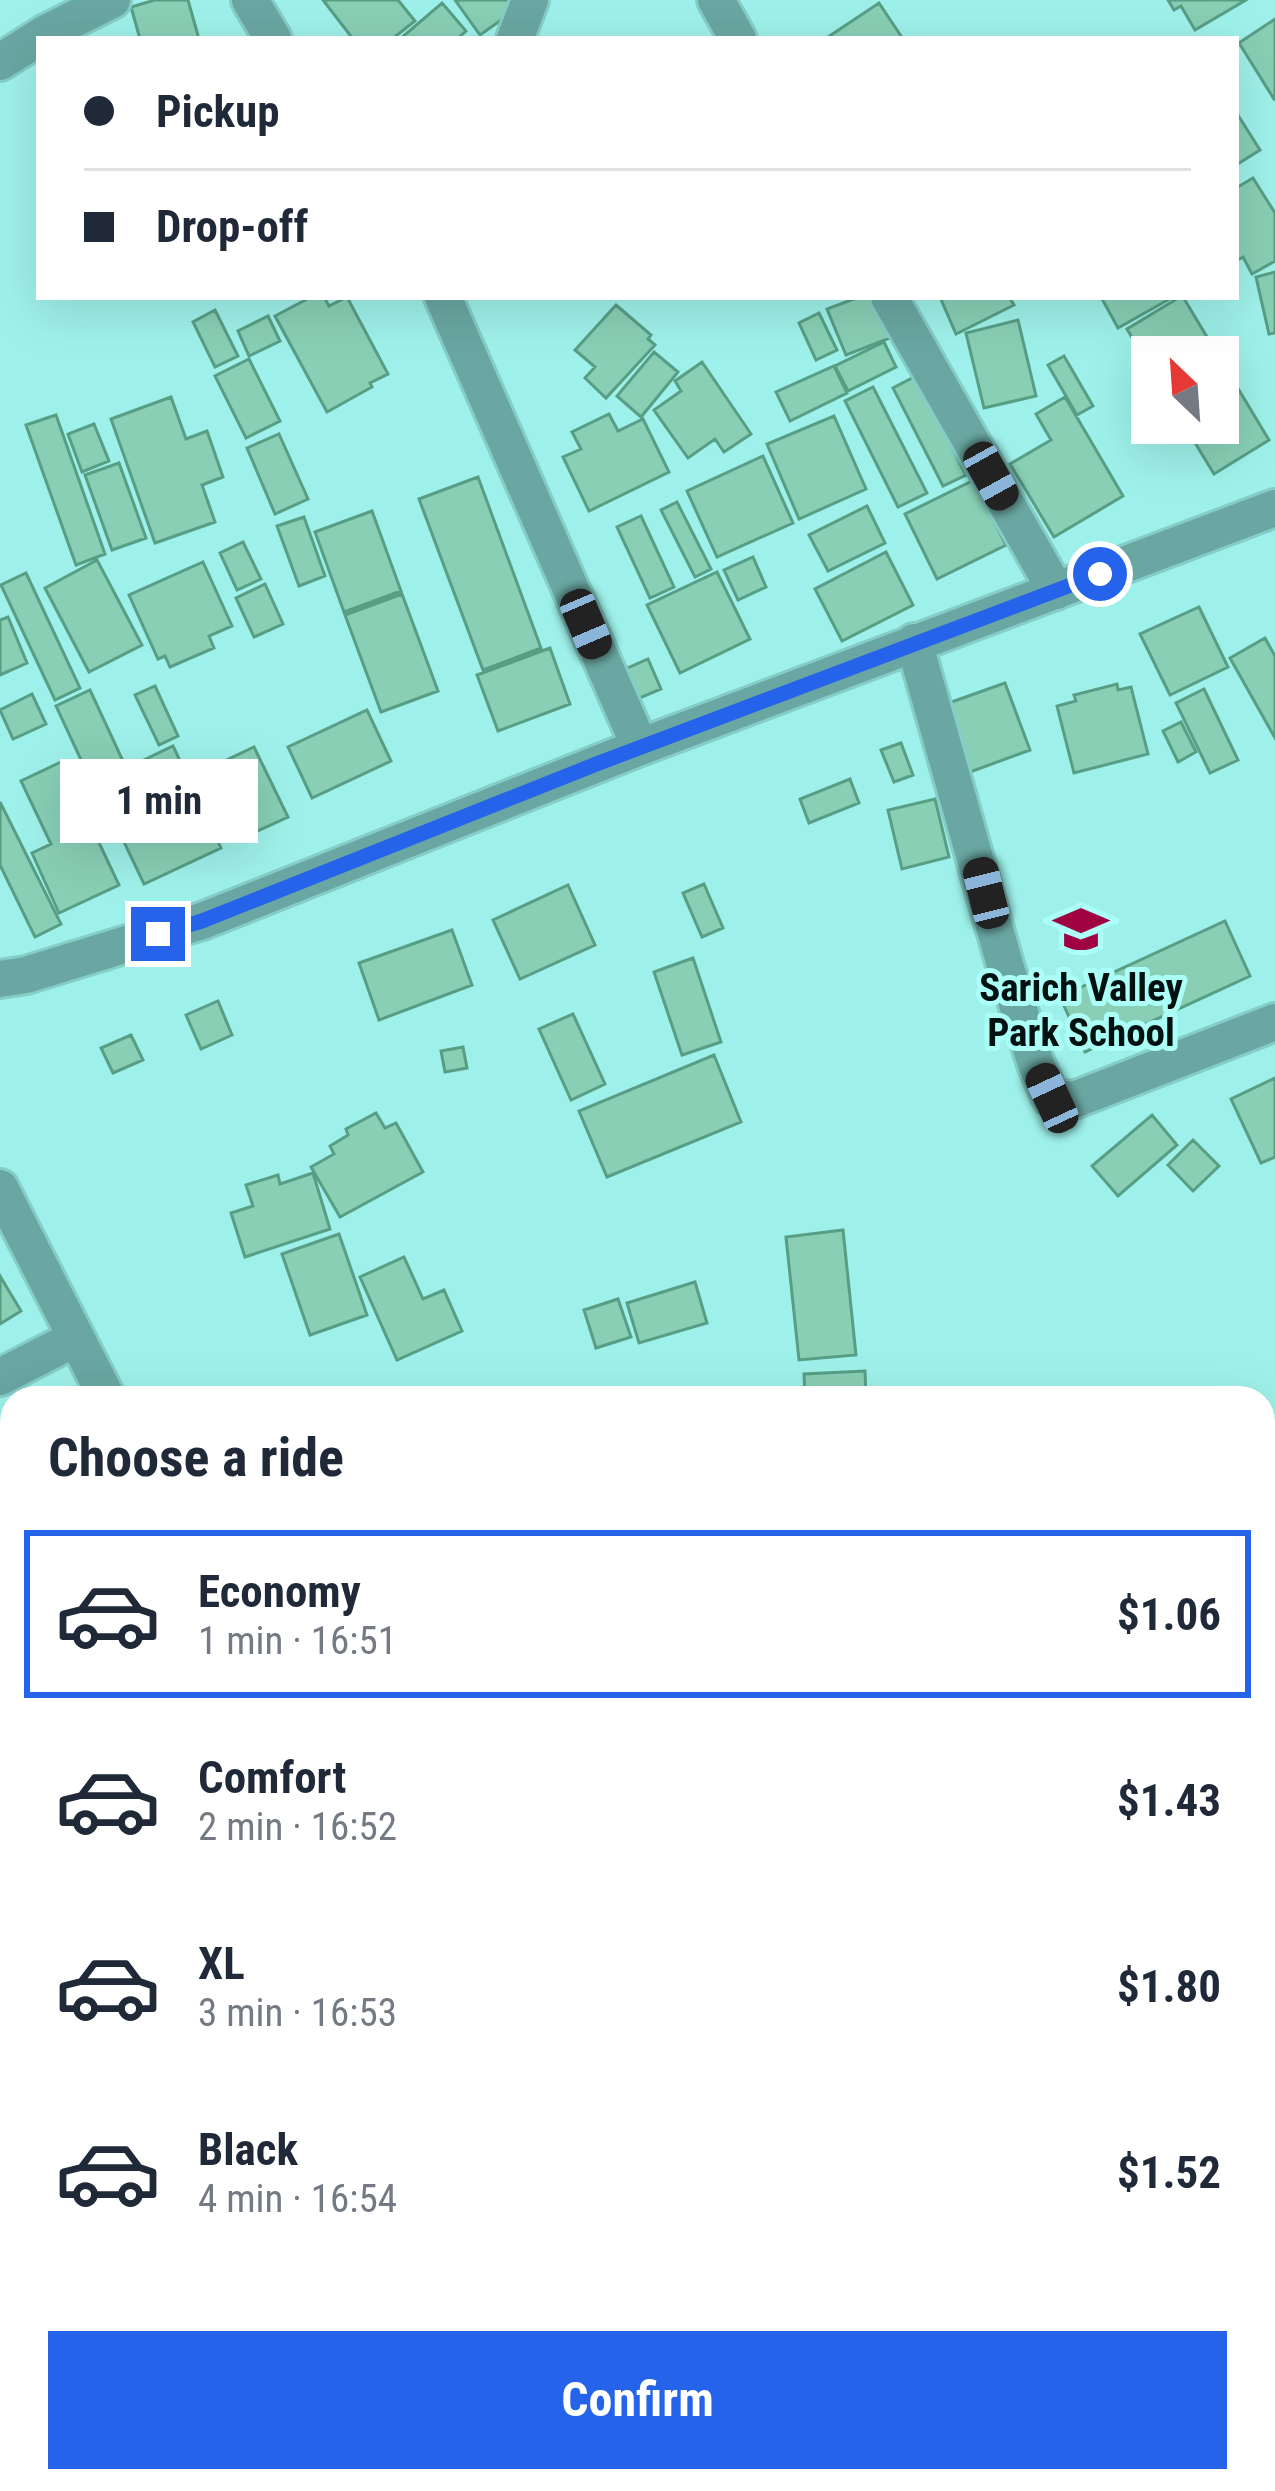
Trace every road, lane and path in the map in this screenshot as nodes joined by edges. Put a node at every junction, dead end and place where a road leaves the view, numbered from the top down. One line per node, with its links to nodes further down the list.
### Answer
1 (112, 0): 5 (street)
2 (250, 0): 6 (street)
3 (530, 0): 7 (street)
4 (716, 0): 8 (street)
5 (41, 36)
6 (271, 36)
7 (515, 36)
8 (736, 36)
9 (36, 39): 10 (street)
10 (0, 62)
11 (444, 300): 16 (street)
12 (891, 300): 14 (street)
13 (1275, 508): 14 (street)
14 (1056, 591): 15 (street)
15 (914, 642): 16 (street); 18 (street)
16 (640, 747): 17 (street)
17 (0, 979)
18 (1275, 1022)
19 (0, 1188): 20 (street)
20 (76, 1338): 21 (street); 22 (street)
21 (0, 1377)
22 (101, 1386)

